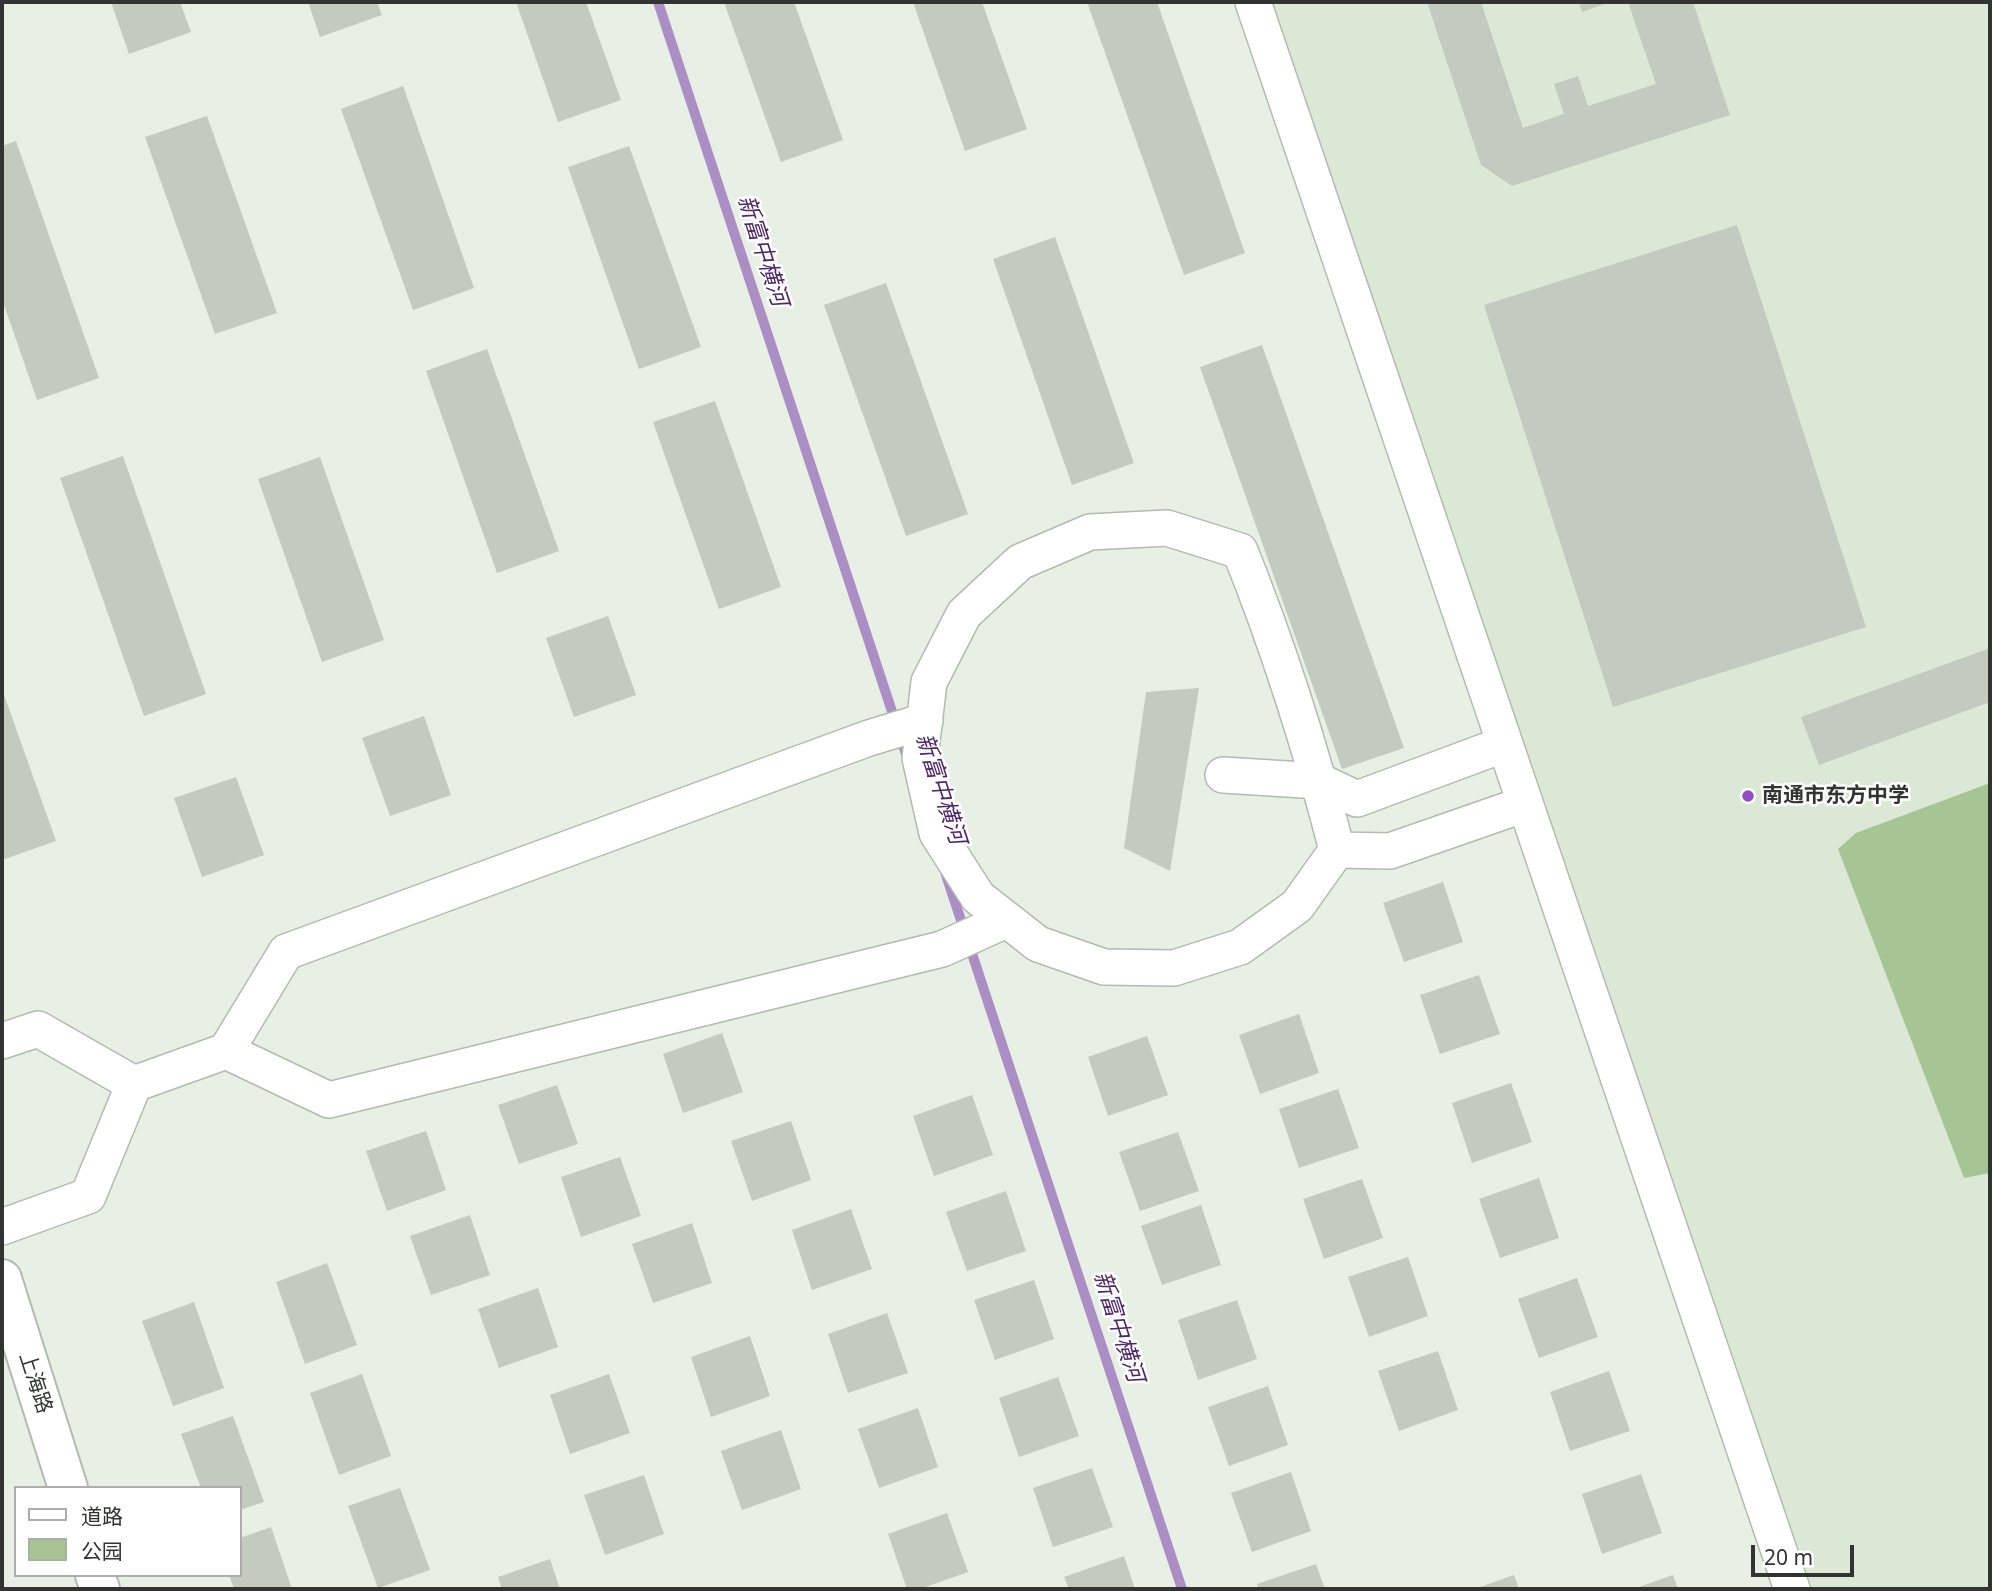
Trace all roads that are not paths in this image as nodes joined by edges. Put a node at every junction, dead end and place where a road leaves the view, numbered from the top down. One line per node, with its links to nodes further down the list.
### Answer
1 (1252, 2): 3 (street)
2 (925, 721): 5 (street); 8 (street); 10 (street)
3 (1505, 744): 5 (street); 6 (street)
4 (1223, 775): 5 (street)
5 (1319, 781): 7 (street)
6 (1525, 804): 7 (street); 15 (street)
7 (1337, 850): 8 (street)
8 (1006, 920): 10 (street)
9 (2, 1041): 11 (street)
10 (226, 1051): 11 (street)
11 (134, 1084): 12 (street)
12 (2, 1227)
13 (2, 1279): 14 (street, 上海路)
14 (67, 1486)
15 (1792, 1589)

